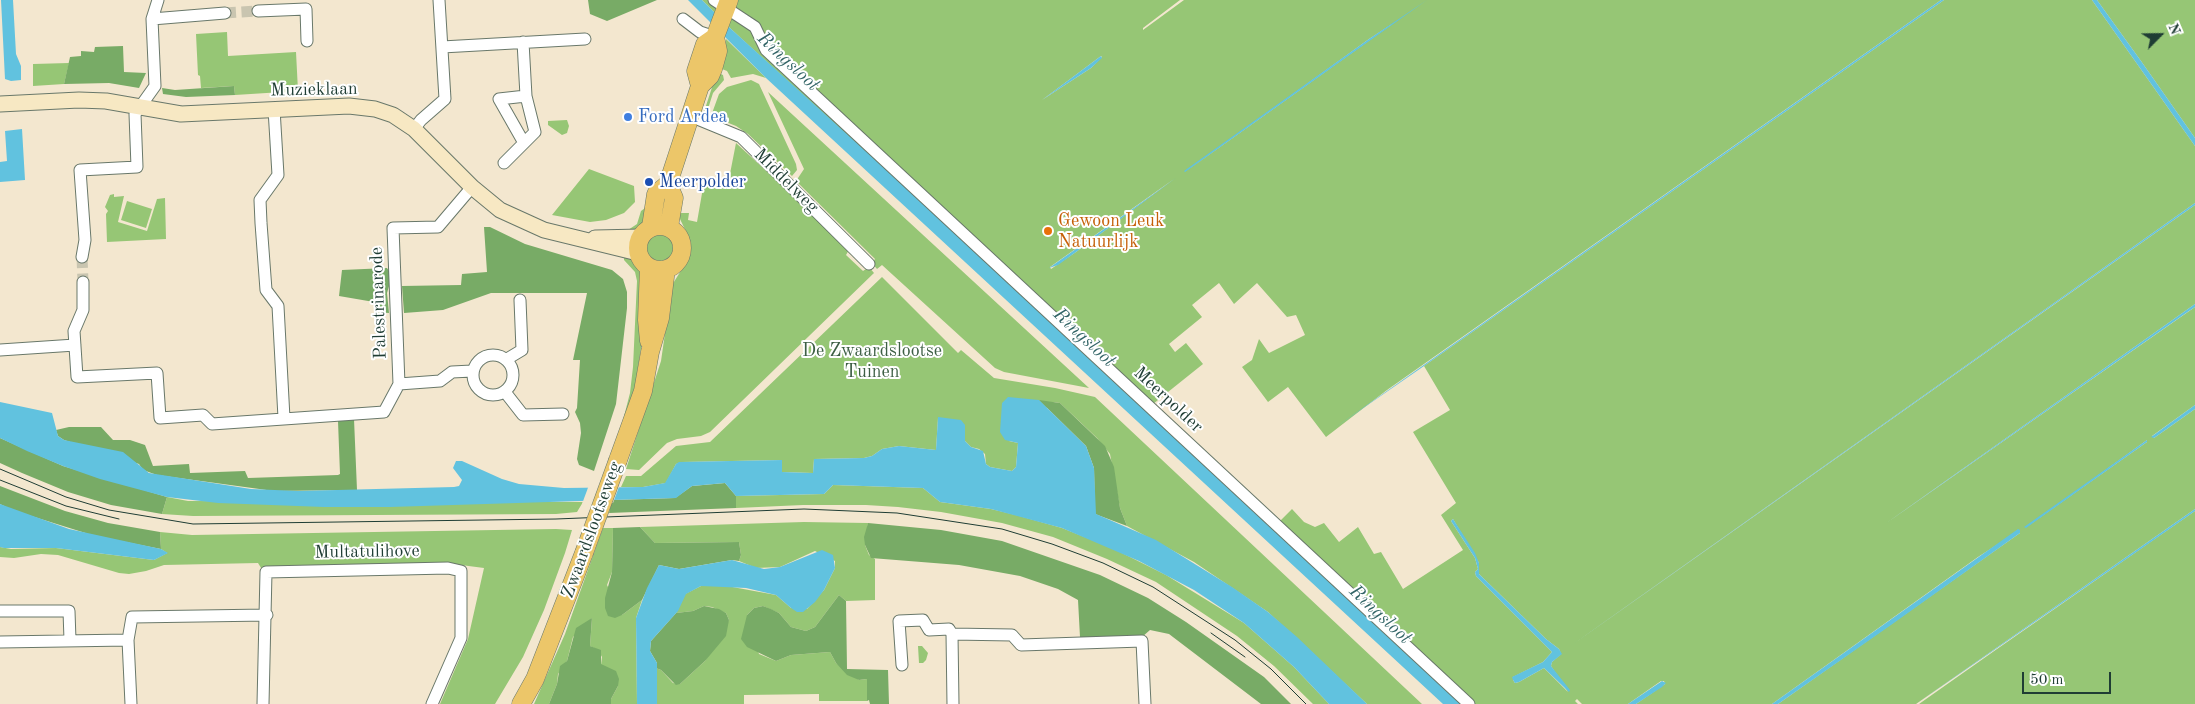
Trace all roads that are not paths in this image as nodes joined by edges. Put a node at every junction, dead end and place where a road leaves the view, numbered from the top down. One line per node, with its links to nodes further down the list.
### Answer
1 (158, 0): 6 (street)
2 (439, 0): 11 (street)
3 (258, 11): 9 (street)
4 (225, 13): 6 (street)
5 (721, 17): 7 (street, Meerpolder); 16 (main road); 50 (street, Meerpolder)
6 (152, 19): 14 (street)
7 (683, 19)
8 (584, 39): 10 (street)
9 (307, 41)
10 (523, 42): 11 (street); 12 (street)
11 (442, 47): 17 (street)
12 (526, 96): 18 (street); 18 (street)
13 (0, 104): 14 (street, Muzieklaan)
14 (143, 106): 15 (street, Muzieklaan); 24 (street)
15 (274, 109): 17 (street, Muzieklaan); 36 (street)
16 (690, 116): 20 (main road); 25 (street, Middelweg)
17 (414, 129): 21 (street, Muzieklaan)
18 (524, 143): 19 (street)
19 (504, 163)
20 (668, 184): 22 (main road); 23 (main road)
21 (472, 187): 23 (street, Muzieklaan); 33 (street, Palestrinarode)
22 (669, 227): 23 (main road); 26 (main road)
23 (644, 239): 26 (main road)
24 (82, 257)
25 (869, 264)
26 (658, 268): 47 (main road, Zwaardslootseweg, bridge)
27 (83, 282): 29 (street)
28 (520, 300): 31 (street)
29 (75, 345): 30 (street); 36 (street)
30 (0, 350)
31 (507, 359): 32 (street); 34 (street)
32 (472, 371): 33 (street); 34 (street)
33 (400, 384): 36 (street)
34 (505, 392): 35 (street)
35 (563, 414)
36 (284, 418)
37 (0, 611): 40 (street)
38 (266, 614): 41 (street); 45 (street, Multatulihove); 46 (street, Multatulihove)
39 (952, 634): 43 (street); 48 (street); 49 (street)
40 (70, 640): 41 (street); 42 (street)
41 (128, 640): 44 (street)
42 (0, 642)
43 (902, 666)
44 (131, 704)
45 (263, 704)
46 (432, 704)
47 (521, 704)
48 (953, 704)
49 (1145, 704)
50 (1469, 704)

